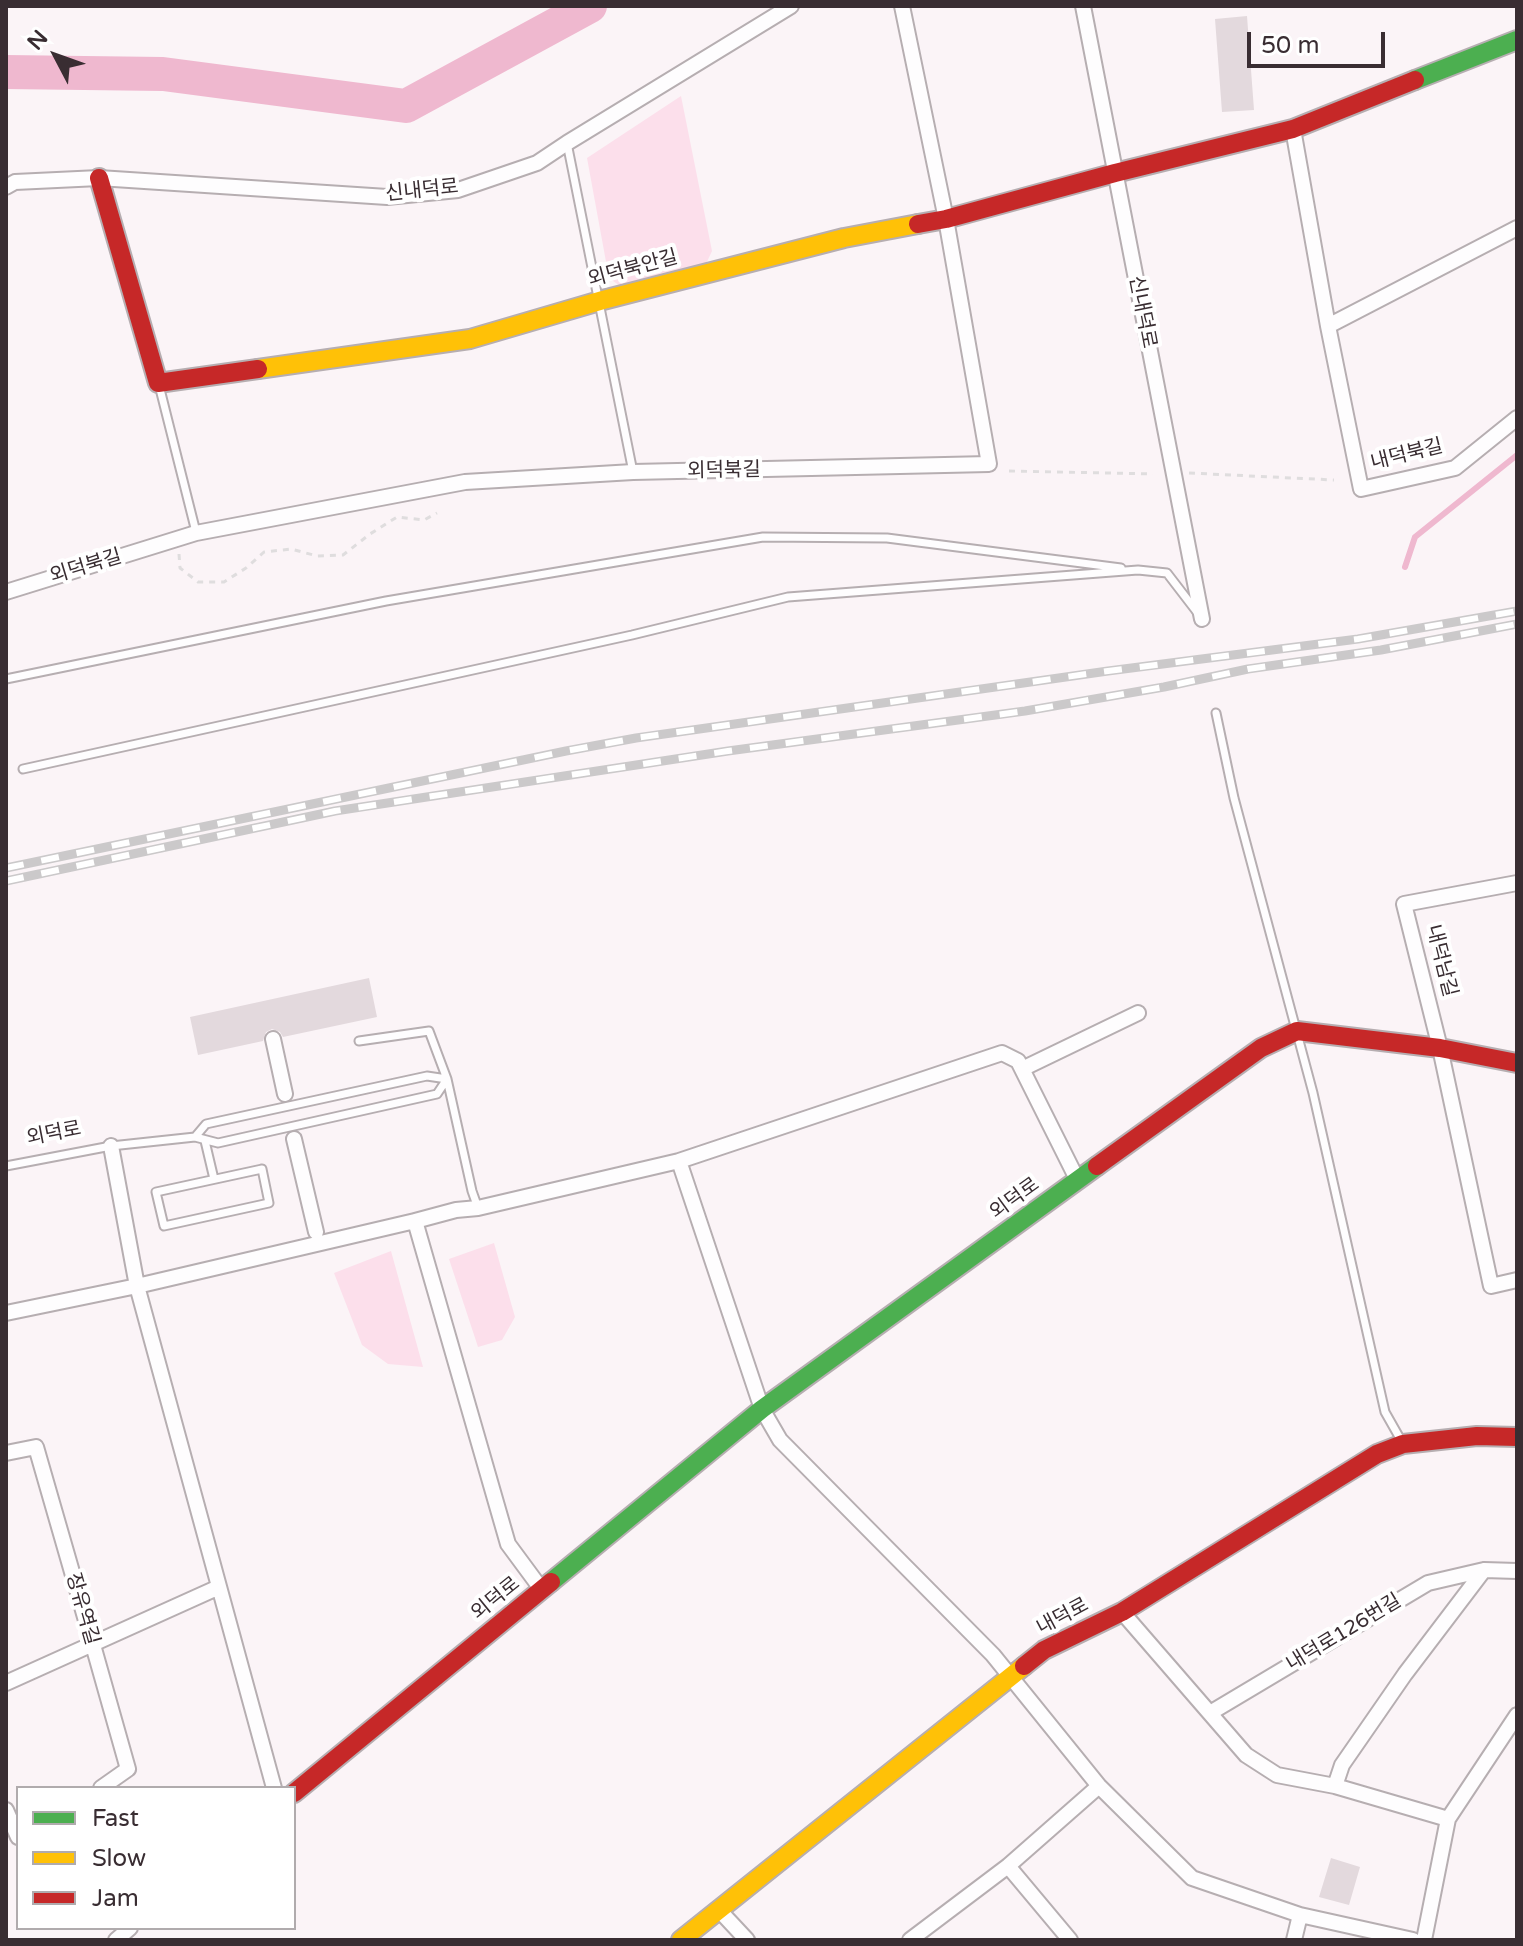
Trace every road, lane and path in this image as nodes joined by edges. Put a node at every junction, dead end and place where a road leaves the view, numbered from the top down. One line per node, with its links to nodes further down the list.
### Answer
1 (791, 6): 6 (street, 신내덕로)
2 (902, 6): 10 (street, 외덕북길)
3 (1083, 6): 7 (street, 신내덕로)
4 (1517, 40): 5 (street)
5 (1293, 129): 7 (street); 13 (street, 내덕북길)
6 (567, 143): 8 (street, 신내덕로); 12 (lane)
7 (1115, 173): 10 (street, 외덕북안길); 26 (street, 신내덕로)
8 (99, 178): 9 (street, 신내덕로); 14 (street)
9 (6, 187)
10 (946, 219): 12 (street, 외덕북안길); 17 (street, 외덕북길)
11 (1517, 228): 13 (street)
12 (599, 301): 14 (street, 외덕북안길); 17 (lane)
13 (1328, 326): 15 (street, 내덕북길)
14 (158, 383): 22 (lane)
15 (1517, 418)
16 (1009, 471): 19 (path)
17 (633, 472): 22 (street, 외덕북길)
18 (1189, 473): 20 (path)
19 (1153, 474)
20 (1334, 480)
21 (437, 513): 23 (path)
22 (196, 533): 25 (street, 외덕북길)
23 (179, 554)
24 (1138, 570): 26 (lane); 27 (lane); 29 (lane)
25 (6, 592)
26 (1202, 619)
27 (6, 679)
28 (1216, 713): 32 (lane)
29 (23, 769)
30 (1517, 883): 35 (street, 내덕남길)
31 (1138, 1013): 37 (street)
32 (1297, 1031): 35 (street); 47 (street, 외덕로); 56 (lane)
33 (273, 1039): 39 (street)
34 (359, 1041): 38 (lane)
35 (1440, 1048): 36 (street); 51 (street)
36 (1517, 1063)
37 (1022, 1069): 44 (street); 47 (street)
38 (447, 1079): 40 (lane); 42 (lane); 48 (lane)
39 (285, 1094)
40 (195, 1137): 42 (lane); 43 (lane)
41 (294, 1139): 50 (street)
42 (205, 1141): 46 (lane)
43 (111, 1146): 45 (lane, 외덕로); 52 (street, 외덕로)
44 (679, 1161): 48 (street); 54 (street)
45 (6, 1166)
46 (214, 1179): 46 (lane)
47 (1078, 1181): 54 (street, 외덕로)
48 (478, 1208): 49 (street)
49 (415, 1221): 52 (street); 61 (street)
50 (316, 1232)
51 (1517, 1280)
52 (137, 1286): 53 (street); 60 (street, 외덕로)
53 (6, 1313)
54 (762, 1409): 61 (street, 외덕로); 64 (street)
55 (1517, 1437): 56 (street, 내덕로)
56 (1403, 1444): 62 (street, 내덕로)
57 (6, 1453): 63 (street, 장유역길)
58 (1484, 1570): 59 (street, 내덕로126번길); 66 (street, 내덕로126번길); 71 (street)
59 (1517, 1571)
60 (219, 1587): 63 (street); 69 (street, 외덕로)
61 (542, 1590): 72 (street, 외덕로)
62 (1122, 1612): 64 (street, 내덕로); 66 (street)
63 (93, 1645): 65 (street); 68 (street, 장유역길)
64 (1011, 1677): 70 (street); 77 (street, 내덕로)
65 (6, 1683)
66 (1210, 1713): 71 (street)
67 (1517, 1715): 74 (street)
68 (104, 1786)
69 (273, 1786)
70 (1099, 1786): 76 (street); 78 (street)
71 (1335, 1786): 74 (street)
72 (296, 1791)
73 (6, 1810): 75 (street)
74 (1448, 1819): 85 (street)
75 (16, 1832)
76 (1008, 1866): 79 (street); 82 (street)
77 (719, 1910): 80 (street, 내덕로); 81 (street)
78 (1300, 1915): 83 (street); 84 (street)
79 (911, 1939)
80 (681, 1940)
81 (747, 1940)
82 (1070, 1940)
83 (1294, 1940)
84 (1413, 1940)
85 (1424, 1940)

